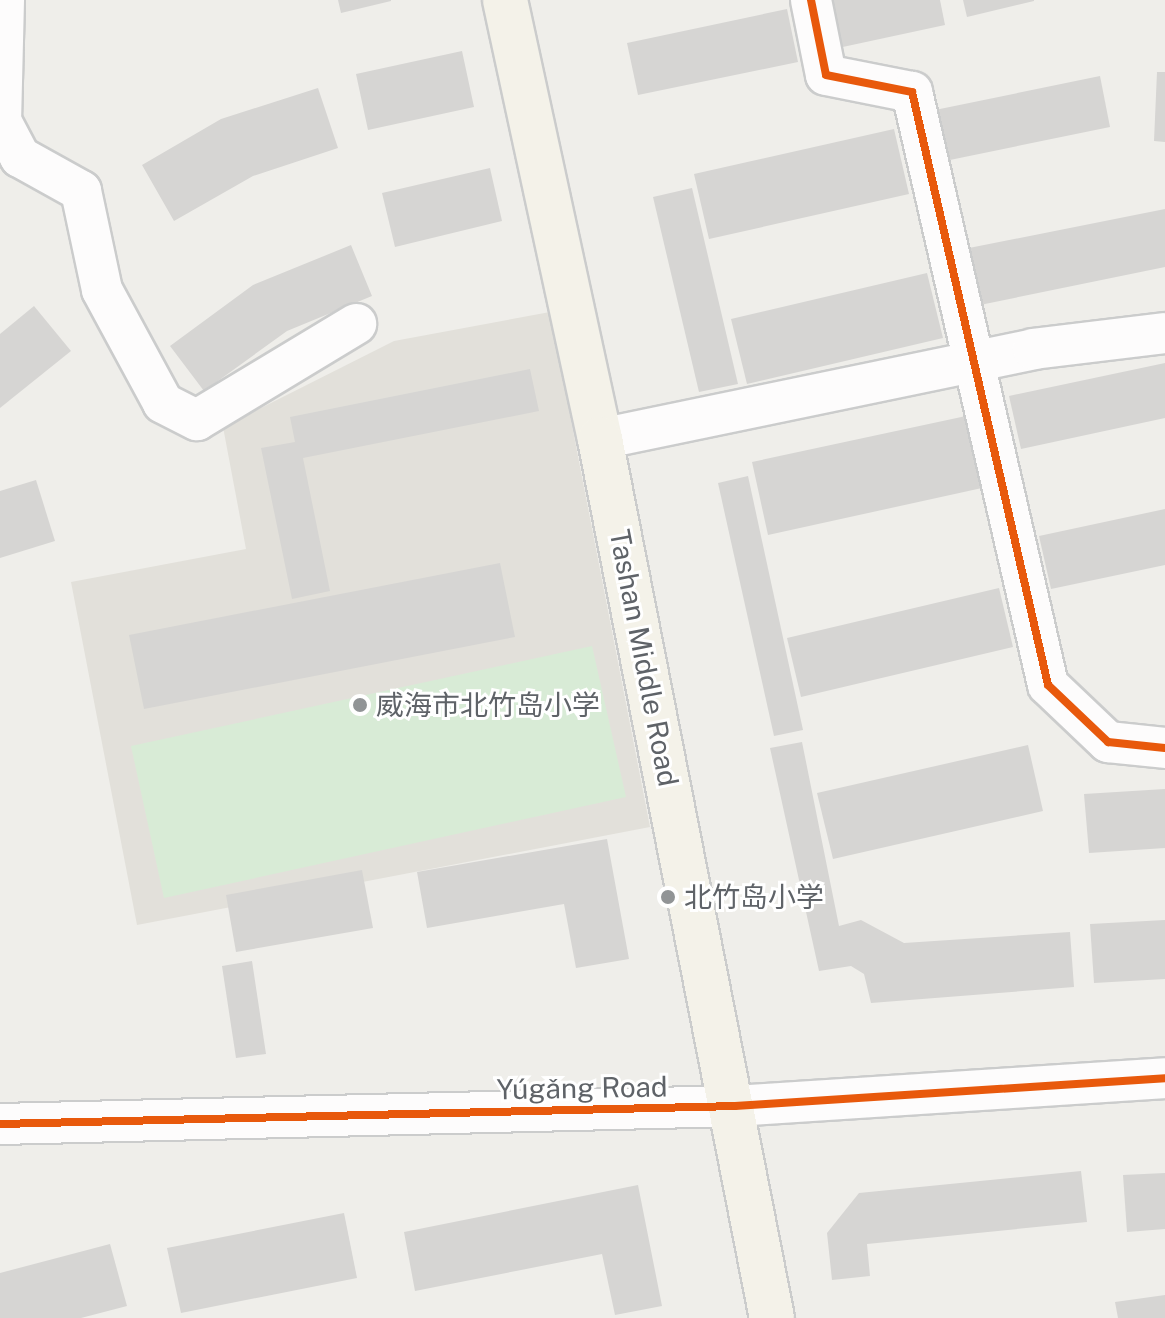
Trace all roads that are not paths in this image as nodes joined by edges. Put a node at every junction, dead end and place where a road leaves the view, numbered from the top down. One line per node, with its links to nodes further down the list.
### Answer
1 (4, 0): 4 (street)
2 (505, 0): 7 (main road, Tashan Middle Road)
3 (811, 0): 6 (street)
4 (356, 324)
5 (1165, 333): 6 (street)
6 (973, 362): 7 (street); 8 (street)
7 (600, 439): 10 (main road, Tashan Middle Road)
8 (1165, 748)
9 (1165, 1078): 10 (street, Yúgǎng Road)
10 (735, 1106): 11 (street, Yúgǎng Road); 12 (main road, Tashan Middle Road)
11 (0, 1124)
12 (772, 1318)

